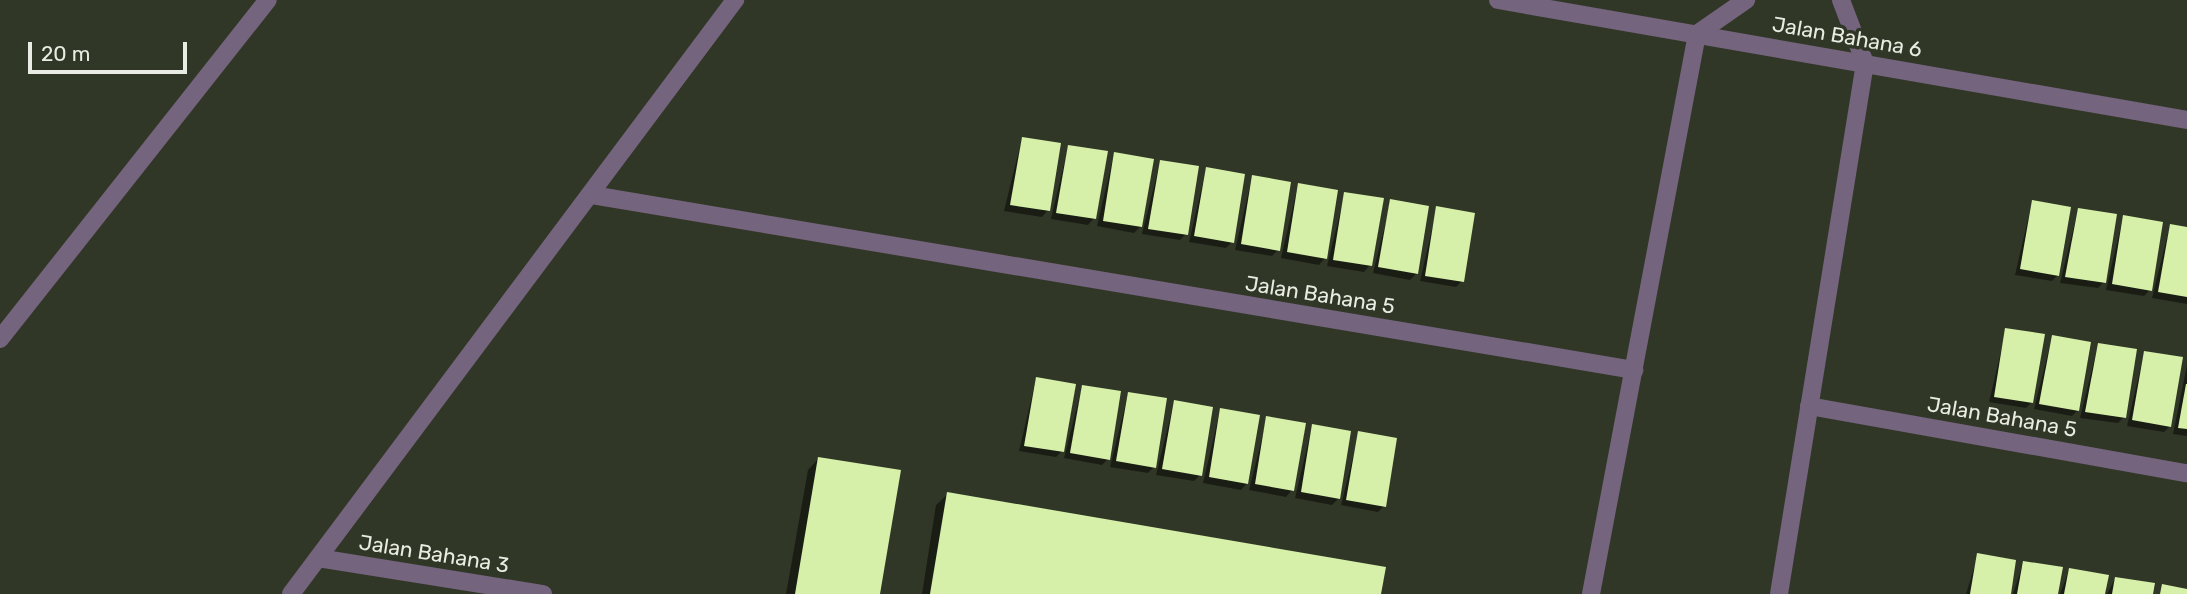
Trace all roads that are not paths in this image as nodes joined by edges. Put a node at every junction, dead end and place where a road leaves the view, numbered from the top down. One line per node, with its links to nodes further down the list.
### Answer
1 (268, 0): 10 (street)
2 (735, 0): 9 (street)
3 (1498, 0): 6 (street, Jalan Bahana 6)
4 (1746, 0): 6 (street)
5 (1841, 0): 7 (street)
6 (1698, 34): 7 (street, Jalan Bahana 6); 11 (street)
7 (1865, 64): 8 (street, Jalan Bahana 6); 12 (street)
8 (2187, 120)
9 (592, 195): 11 (street, Jalan Bahana 5); 14 (street)
10 (0, 339)
11 (1634, 370): 17 (street)
12 (1809, 406): 13 (street, Jalan Bahana 5); 18 (street)
13 (2187, 472)
14 (318, 558): 15 (street); 16 (street, Jalan Bahana 3)
15 (291, 594)
16 (543, 594)
17 (1591, 594)
18 (1779, 594)

